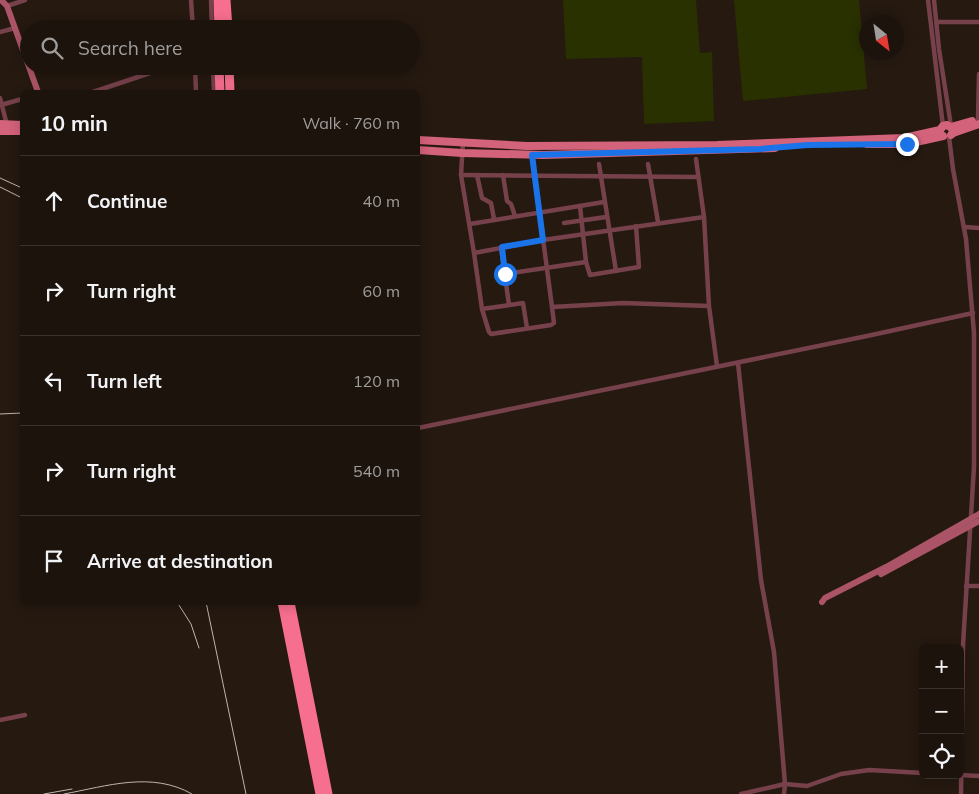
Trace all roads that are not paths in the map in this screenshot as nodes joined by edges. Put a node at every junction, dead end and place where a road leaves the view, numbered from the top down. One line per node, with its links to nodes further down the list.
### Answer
1 (2, 0): 9 (street)
2 (26, 0): 9 (street)
3 (191, 0): 10 (street)
4 (211, 0): 11 (street)
5 (218, 0): 12 (highway)
6 (226, 0): 13 (highway)
7 (928, 0): 40 (street)
8 (934, 0): 14 (street)
9 (7, 6): 16 (street)
10 (192, 20)
11 (212, 20)
12 (219, 20)
13 (227, 20)
14 (936, 22): 15 (street); 40 (street)
15 (979, 22)
16 (15, 28): 17 (street); 18 (street)
17 (0, 32)
18 (20, 42)
19 (979, 74): 35 (street)
20 (32, 75): 26 (street)
21 (143, 75): 27 (street)
22 (195, 75): 28 (street)
23 (213, 75): 29 (street)
24 (220, 75): 30 (highway)
25 (229, 75): 31 (highway)
26 (37, 90)
27 (99, 90)
28 (196, 90)
29 (214, 90)
30 (220, 90)
31 (230, 90)
32 (0, 98): 34 (street)
33 (20, 100): 34 (street)
34 (1, 106): 36 (street)
35 (979, 121): 40 (main road)
36 (4, 125): 37 (main road)
37 (20, 125)
38 (0, 131): 39 (main road)
39 (20, 131)
40 (947, 131): 43 (main road); 69 (street)
41 (420, 140): 42 (main road)
42 (463, 142): 43 (main road); 45 (street)
43 (718, 148): 46 (main road)
44 (420, 150): 45 (main road)
45 (462, 153): 46 (main road); 50 (street)
46 (532, 155): 53 (street)
47 (696, 159): 56 (street)
48 (599, 164): 54 (street)
49 (648, 164): 55 (street)
50 (462, 175): 51 (street); 67 (street)
51 (477, 175): 52 (street); 63 (street)
52 (503, 175): 53 (street); 60 (street)
53 (533, 175): 54 (street); 59 (street)
54 (600, 176): 55 (street); 57 (street)
55 (650, 177): 56 (street); 65 (street)
56 (698, 177): 61 (street)
57 (604, 202): 58 (street); 62 (street)
58 (580, 206): 59 (street); 64 (street)
59 (539, 212): 60 (street); 73 (street)
60 (514, 216): 63 (street)
61 (704, 216): 65 (street); 83 (street)
62 (606, 217): 64 (street); 71 (street)
63 (494, 219): 67 (street)
64 (582, 221): 66 (street); 72 (street)
65 (658, 222): 68 (street)
66 (564, 223)
67 (470, 224): 75 (street)
68 (636, 226): 71 (street); 78 (street)
69 (965, 227): 70 (street); 81 (street)
70 (979, 228)
71 (608, 231): 72 (street); 78 (street)
72 (583, 235): 73 (street); 76 (street)
73 (543, 240): 74 (street); 77 (street)
74 (502, 247): 75 (street); 79 (street)
75 (474, 253): 85 (street)
76 (586, 262): 77 (street); 78 (street)
77 (547, 267): 79 (street); 84 (street)
78 (616, 271)
79 (505, 274): 82 (street)
80 (979, 302): 81 (street)
81 (973, 303): 86 (street)
82 (509, 305): 85 (street); 87 (street)
83 (709, 306): 84 (street); 89 (street)
84 (552, 307): 87 (street)
85 (482, 309): 87 (street)
86 (974, 313): 88 (street); 90 (street)
87 (527, 328)
88 (738, 363): 89 (street); 107 (street)
89 (717, 366): 91 (street)
90 (976, 387): 93 (street)
91 (420, 428)
92 (979, 514): 93 (street)
93 (972, 518): 95 (street); 95 (street)
94 (979, 521): 95 (street)
95 (971, 525): 96 (street)
96 (966, 586): 97 (street); 102 (street)
97 (979, 586)
98 (283, 605): 108 (highway)
99 (291, 605): 109 (highway)
100 (25, 715): 101 (street)
101 (0, 720)
102 (962, 734)
103 (919, 773): 107 (street)
104 (964, 775): 105 (street)
105 (979, 776)
106 (961, 779): 112 (street)
107 (785, 784): 110 (street); 111 (street)
108 (320, 794)
109 (328, 794)
110 (741, 794)
111 (784, 794)
112 (961, 794)

